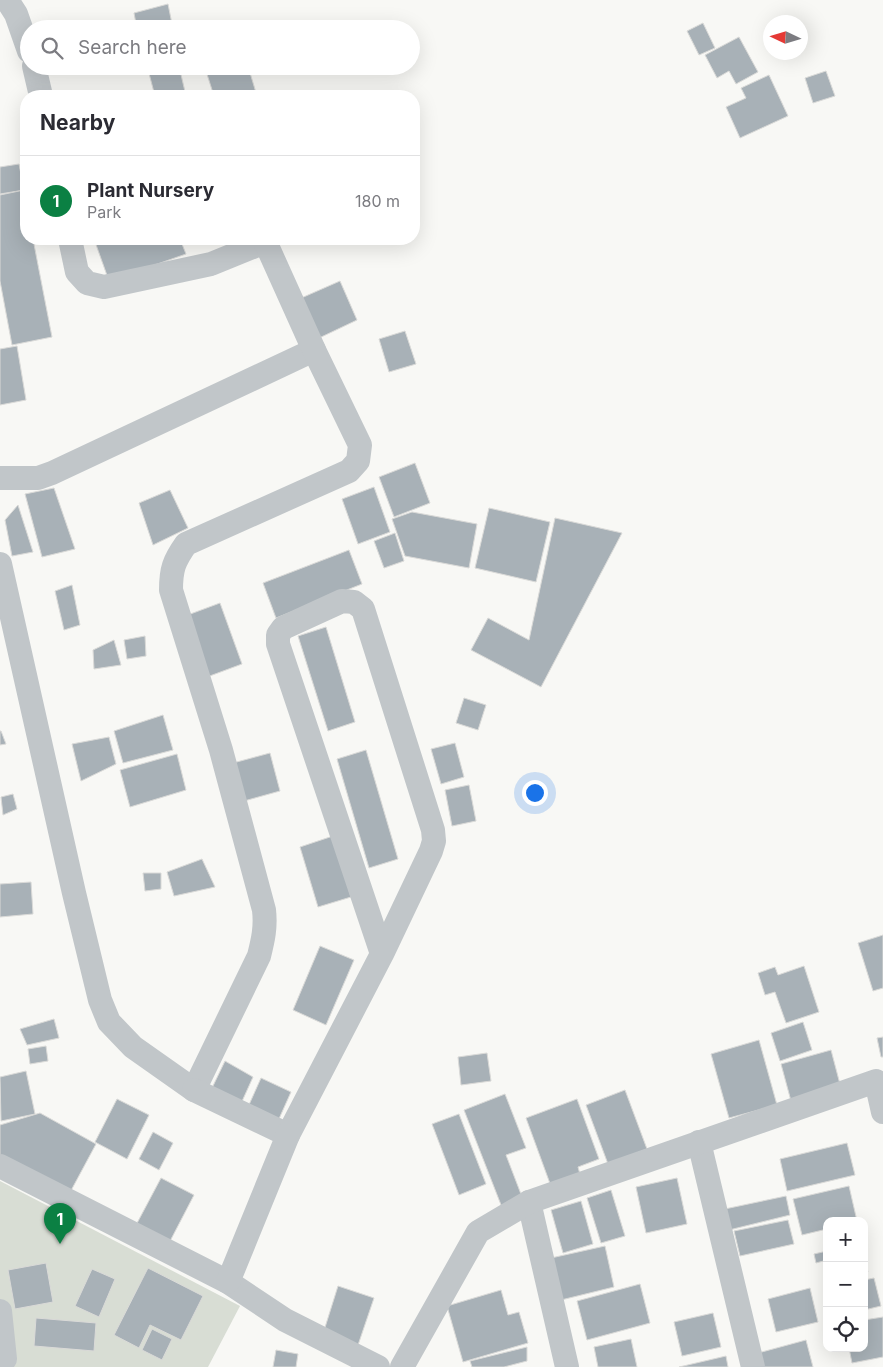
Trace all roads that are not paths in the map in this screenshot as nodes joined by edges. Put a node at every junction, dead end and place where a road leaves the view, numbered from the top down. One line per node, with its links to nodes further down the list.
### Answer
1 (7, 0): 2 (street)
2 (20, 25)
3 (36, 75): 4 (street)
4 (40, 90)
5 (71, 245): 6 (street)
6 (254, 245)
7 (267, 245): 8 (street)
8 (314, 350): 9 (street); 12 (street)
9 (0, 478)
10 (0, 564): 12 (street)
11 (382, 954): 11 (street); 14 (street)
12 (194, 1090): 14 (street)
13 (883, 1112): 15 (street)
14 (288, 1135): 18 (street)
15 (698, 1142): 17 (street); 24 (street)
16 (0, 1166): 18 (street)
17 (529, 1202): 22 (street); 23 (street)
18 (228, 1282): 21 (street)
19 (0, 1311): 20 (street)
20 (0, 1360)
21 (378, 1367)
22 (402, 1367)
23 (567, 1367)
24 (753, 1367)

